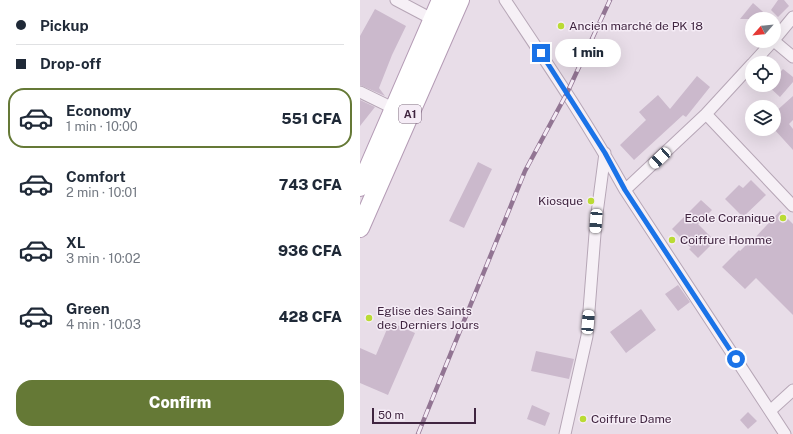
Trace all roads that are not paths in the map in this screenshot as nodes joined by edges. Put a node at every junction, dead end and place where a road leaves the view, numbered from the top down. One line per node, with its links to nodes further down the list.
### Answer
1 (396, 0): 6 (street)
2 (441, 0): 6 (main road, A1)
3 (460, 0): 20 (main road, A1)
4 (505, 0): 16 (street)
5 (793, 18): 7 (street)
6 (432, 19): 14 (main road, A1)
7 (781, 33)
8 (781, 47): 11 (street)
9 (768, 48): 10 (street)
10 (760, 56)
11 (793, 57)
12 (745, 73): 15 (street)
13 (360, 92): 14 (street)
14 (395, 108): 17 (main road, A1)
15 (706, 114): 18 (street); 19 (street)
16 (605, 153): 18 (street); 23 (street)
17 (360, 187)
18 (625, 190): 22 (street)
19 (793, 206)
20 (360, 228)
21 (793, 390): 22 (street)
22 (770, 411): 24 (street)
23 (565, 434)
24 (785, 434)

